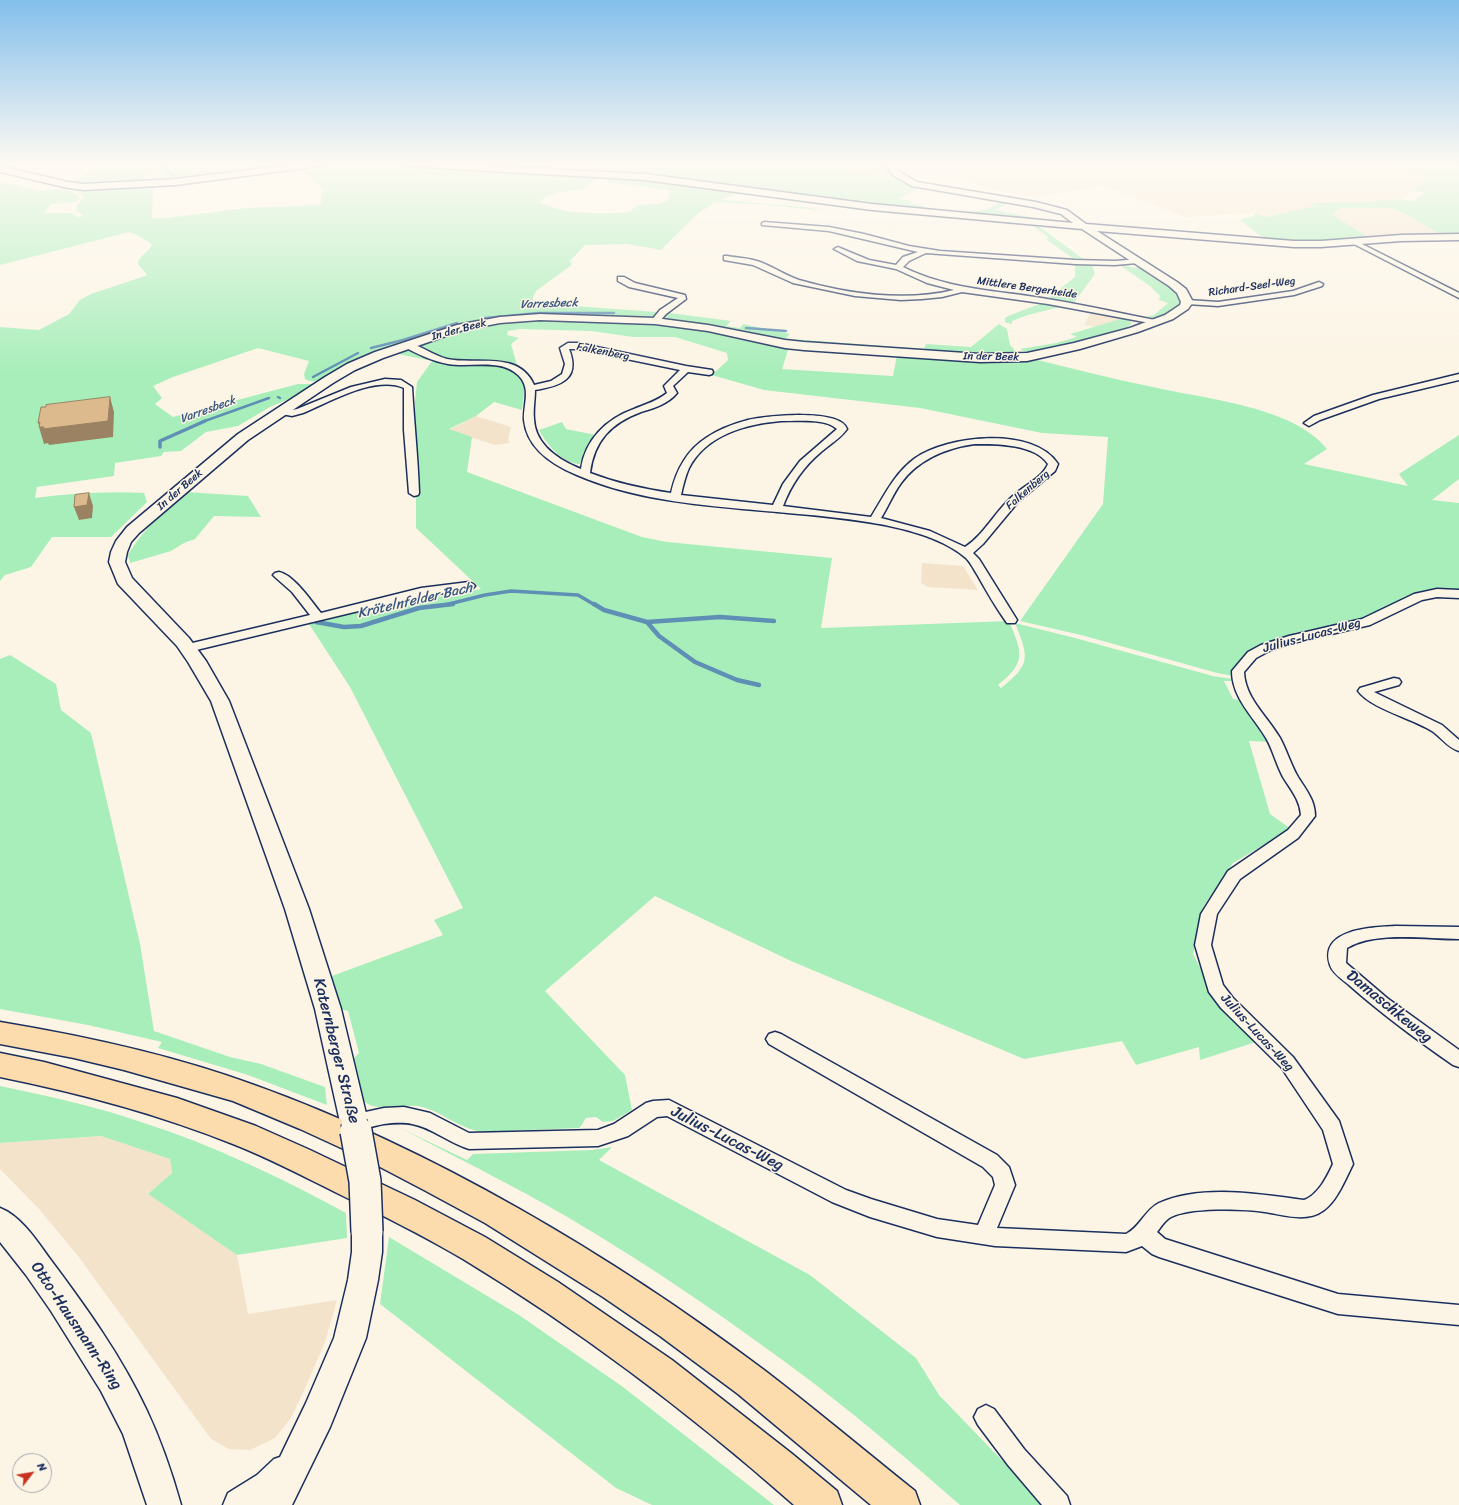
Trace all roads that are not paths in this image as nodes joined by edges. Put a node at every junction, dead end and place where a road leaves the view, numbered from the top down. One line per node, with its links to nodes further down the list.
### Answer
1 (847, 233): 7 (street)
2 (1094, 233): 9 (street)
3 (1168, 233): 5 (street)
4 (1459, 237): 5 (street)
5 (1352, 241): 14 (street)
6 (838, 248): 10 (street, Mittlere Bergerheide)
7 (925, 251): 9 (street); 10 (street)
8 (727, 258): 13 (street)
9 (1136, 261): 15 (street)
10 (898, 267): 13 (street, Mittlere Bergerheide)
11 (621, 279): 16 (street)
12 (1319, 284): 15 (street, Richard-Seel-Weg)
13 (960, 290): 17 (street, Mittlere Bergerheide)
14 (1459, 296)
15 (1187, 302): 17 (street, In der Beek)
16 (655, 321): 17 (street, In der Beek); 18 (street, In der Beek)
17 (1155, 322)
18 (407, 345): 22 (street); 23 (street, In der Beek)
19 (686, 369): 20 (street, Falkenberg); 22 (street, Falkenberg); 25 (street)
20 (709, 372)
21 (1459, 377): 24 (street)
22 (531, 388): 25 (street)
23 (280, 411): 26 (street); 31 (street, In der Beek)
24 (1309, 423)
25 (585, 475): 27 (street)
26 (414, 493)
27 (674, 497): 28 (street); 28 (street)
28 (777, 508): 29 (street)
29 (875, 519): 30 (street); 30 (street, Falkenberg)
30 (966, 552): 36 (street)
31 (118, 567): 37 (street, Katernberger Straße)
32 (279, 575): 35 (street)
33 (469, 586): 35 (street)
34 (1459, 594): 47 (street, Julius-Lucas-Weg)
35 (317, 616): 37 (street)
36 (1011, 620)
37 (188, 648): 45 (street, Katernberger Straße)
38 (1394, 682): 39 (street)
39 (1459, 747)
40 (1459, 933): 43 (street, Damaschkeweg)
41 (0, 1033): 56 (highway)
42 (775, 1039): 48 (street)
43 (1459, 1060)
44 (0, 1065): 55 (highway)
45 (351, 1110): 48 (street, Julius-Lucas-Weg); 51 (street, Katernberger Straße, bridge)
46 (0, 1221): 52 (street, Otto-Hausmann-Ring)
47 (1143, 1234): 48 (street, Julius-Lucas-Weg); 49 (street)
48 (983, 1236)
49 (1459, 1315)
50 (986, 1417): 57 (street)
51 (294, 1465): 53 (street, Katernberger Straße); 54 (street, Katernberger Straße)
52 (164, 1505)
53 (240, 1505)
54 (274, 1505)
55 (823, 1505)
56 (902, 1505)
57 (1058, 1505)

